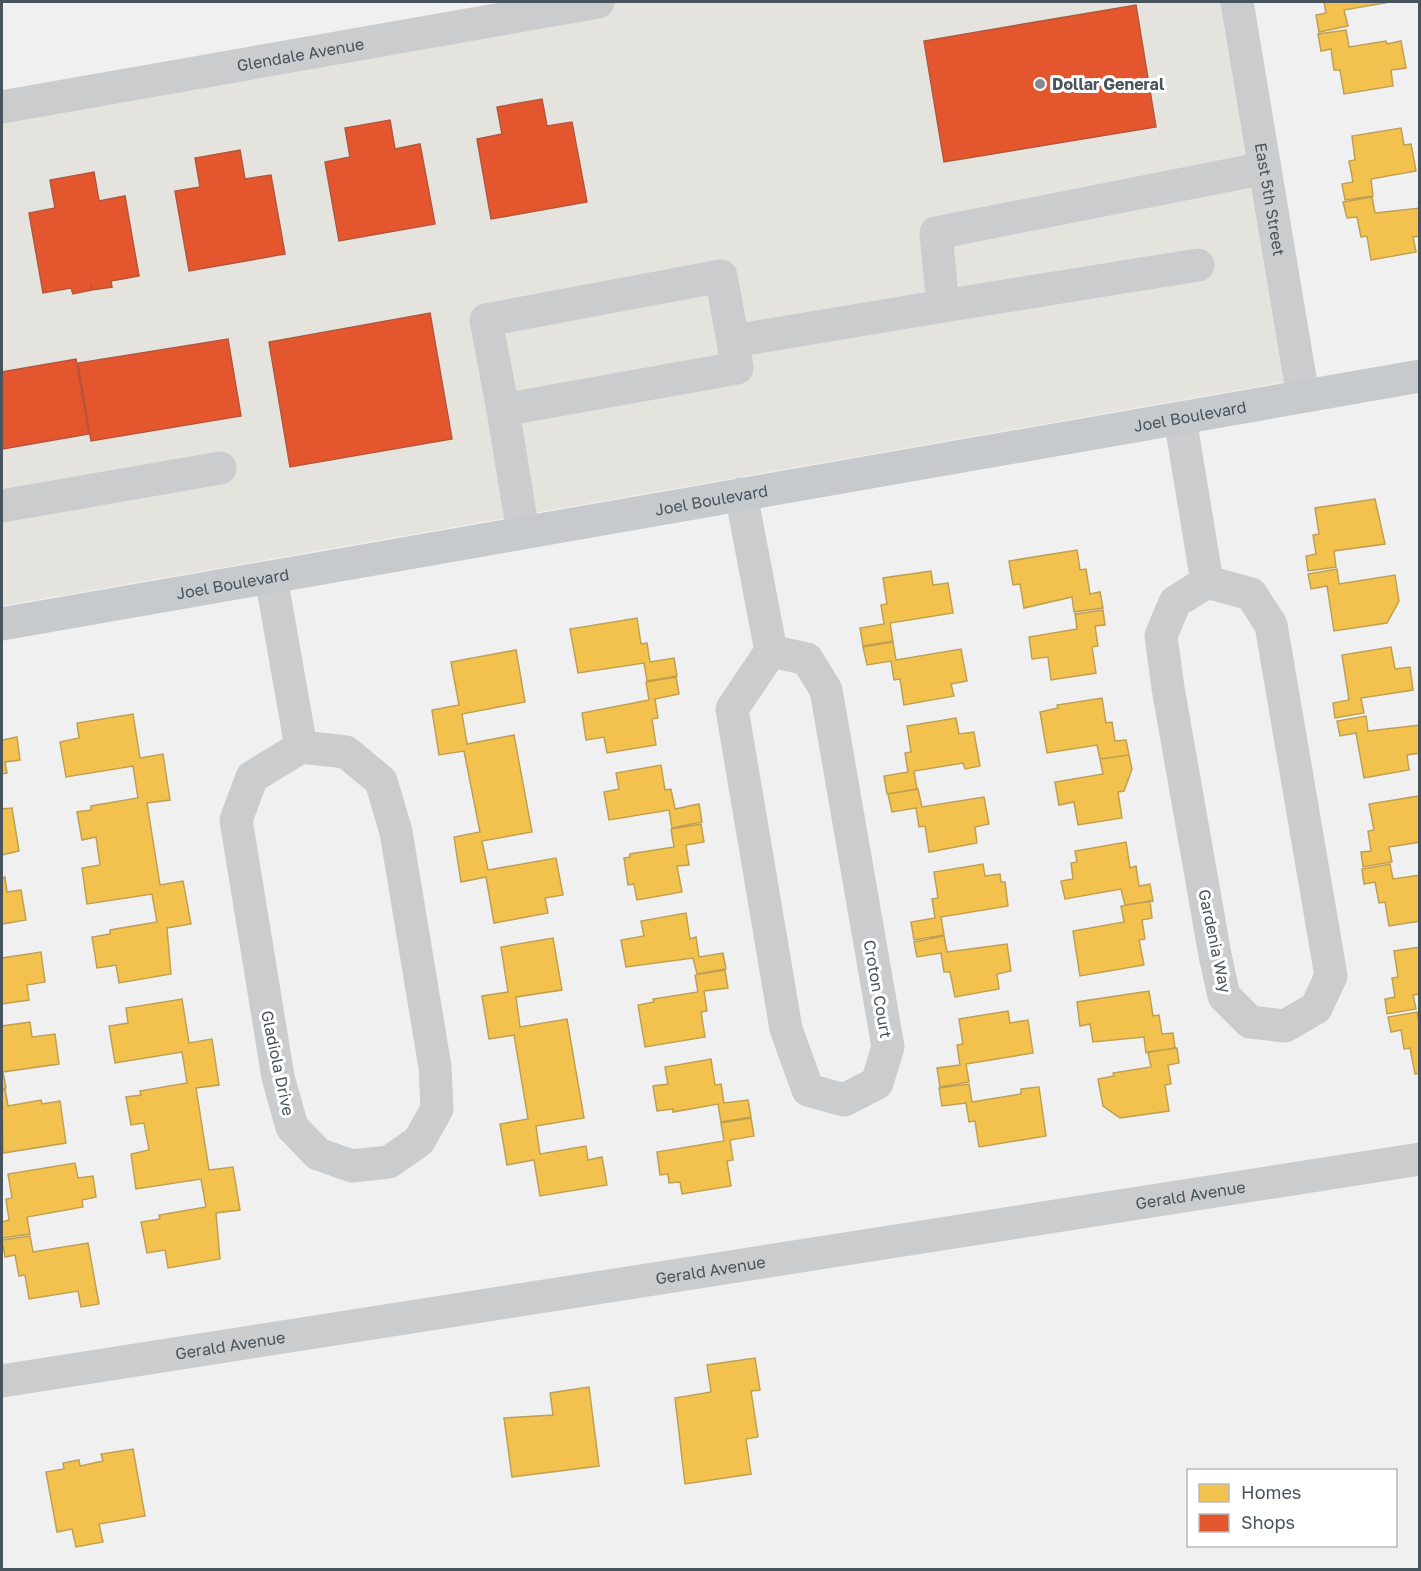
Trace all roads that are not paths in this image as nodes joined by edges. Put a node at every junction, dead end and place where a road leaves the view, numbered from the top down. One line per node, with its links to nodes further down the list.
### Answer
1 (598, 2): 3 (street, Glendale Avenue)
2 (1237, 2): 4 (street, East 5th Street)
3 (2, 107)
4 (1265, 168): 6 (street); 9 (street, East 5th Street)
5 (1198, 265): 6 (street)
6 (943, 306): 7 (street)
7 (733, 341): 10 (street); 10 (street)
8 (1419, 376): 9 (main road, Joel Boulevard)
9 (1303, 396): 11 (main road, Joel Boulevard)
10 (503, 410): 15 (street)
11 (1180, 418): 13 (main road, Joel Boulevard); 17 (street)
12 (220, 468): 14 (street)
13 (741, 494): 15 (main road, Joel Boulevard); 19 (street)
14 (2, 506)
15 (523, 532): 16 (main road, Joel Boulevard)
16 (271, 577): 18 (main road, Joel Boulevard); 20 (street)
17 (1207, 582): 17 (street, Gardenia Way)
18 (2, 618)
19 (771, 651): 19 (street, Croton Court)
20 (301, 747): 20 (street, Gladiola Drive)
21 (1419, 1159): 22 (street, Gerald Avenue)
22 (2, 1381)

